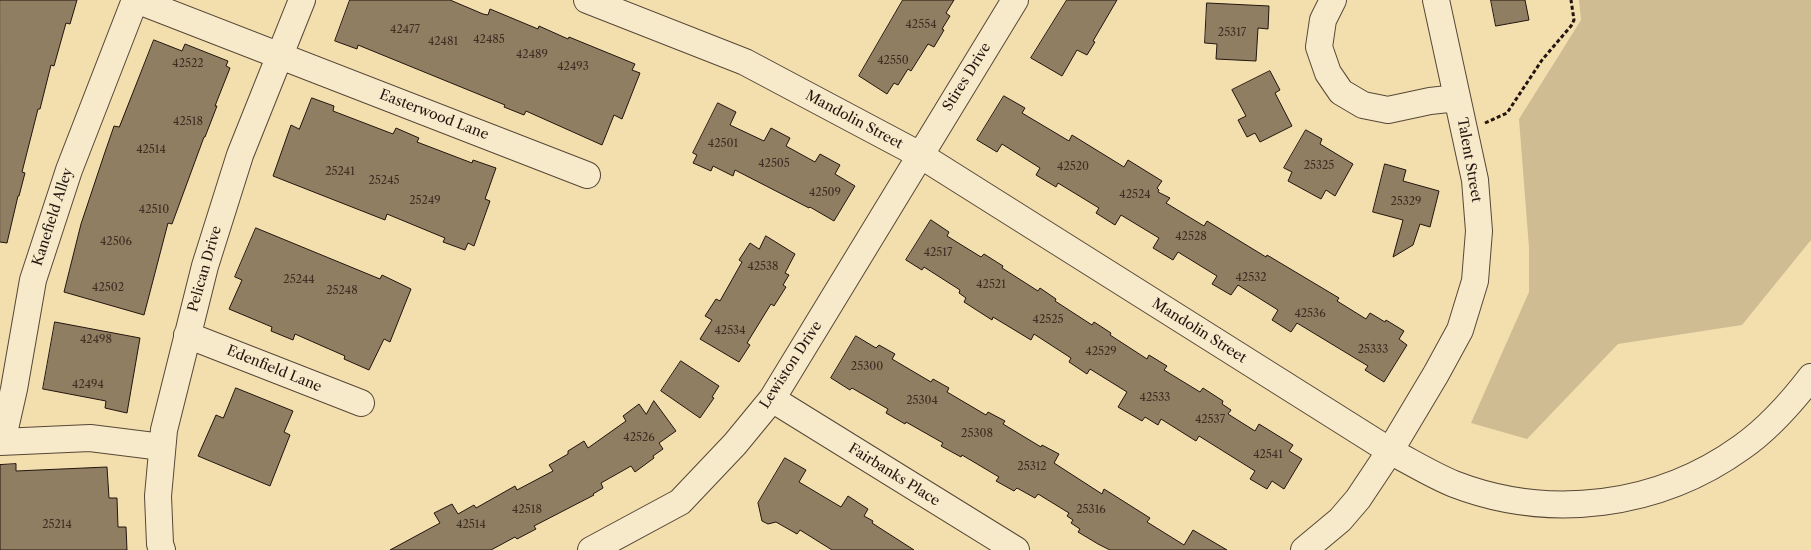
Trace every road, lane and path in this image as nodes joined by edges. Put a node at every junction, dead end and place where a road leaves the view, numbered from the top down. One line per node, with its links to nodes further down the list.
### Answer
1 (136, 0): 9 (street, Kanefield Alley); 18 (street, Kanefield Alley)
2 (302, 0): 9 (street, Pelican Drive)
3 (587, 0): 8 (street, Mandolin Street)
4 (1015, 0): 12 (street, Stires Drive)
5 (1334, 0): 10 (street)
6 (1436, 0): 10 (street, Talent Street)
7 (1571, 0): 11 (path)
8 (621, 6): 12 (street, Mandolin Street)
9 (280, 55): 13 (street, Easterwood Lane); 14 (street, Pelican Drive)
10 (1457, 98): 11 (street, Talent Street)
11 (1464, 129): 20 (street, Talent Street)
12 (920, 155): 16 (street, Lewiston Drive); 20 (street, Mandolin Street)
13 (587, 174)
14 (187, 335): 17 (street, Edenfield Lane); 19 (street, Pelican Drive)
15 (1811, 377): 20 (street, Mandolin Street)
16 (772, 400): 22 (street, Lewiston Drive); 23 (street, Fairbanks Place)
17 (361, 403)
18 (1, 442): 19 (street, Kanefield Alley)
19 (162, 447): 21 (street, Pelican Drive)
20 (1390, 451): 24 (street, Talent Street)
21 (162, 550)
22 (591, 550)
23 (1016, 550)
24 (1304, 550)

